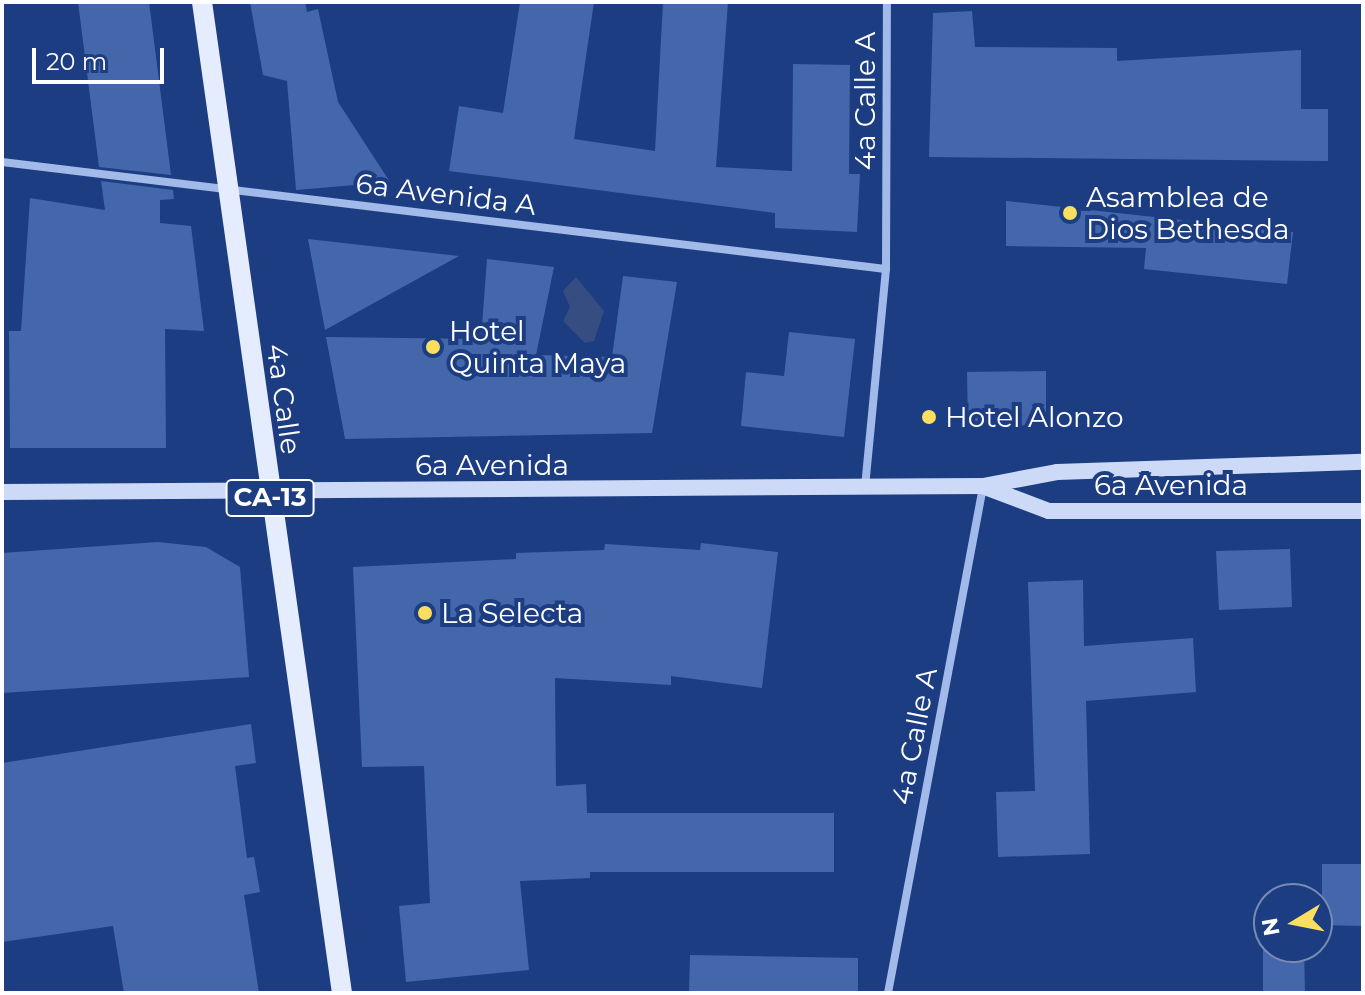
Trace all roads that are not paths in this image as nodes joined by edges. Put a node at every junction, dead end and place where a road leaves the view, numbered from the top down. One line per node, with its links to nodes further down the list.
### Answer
1 (202, 2): 4 (main road, 4a Calle / CA-13)
2 (887, 2): 5 (street, 4a Calle A)
3 (2, 162): 4 (street, 6a Avenida A)
4 (224, 189): 5 (street, 6a Avenida A); 10 (main road, 4a Calle / CA-13)
5 (886, 269): 8 (street, 4a Calle A)
6 (1363, 462): 7 (street, 6a Avenida)
7 (983, 486): 8 (street, 6a Avenida); 11 (street, 6a Avenida); 13 (street, 4a Calle A)
8 (865, 488): 10 (street, 6a Avenida)
9 (2, 492): 10 (street, 6a Avenida)
10 (269, 493): 12 (main road, 4a Calle / CA-13)
11 (1363, 511)
12 (342, 993)
13 (888, 993)

